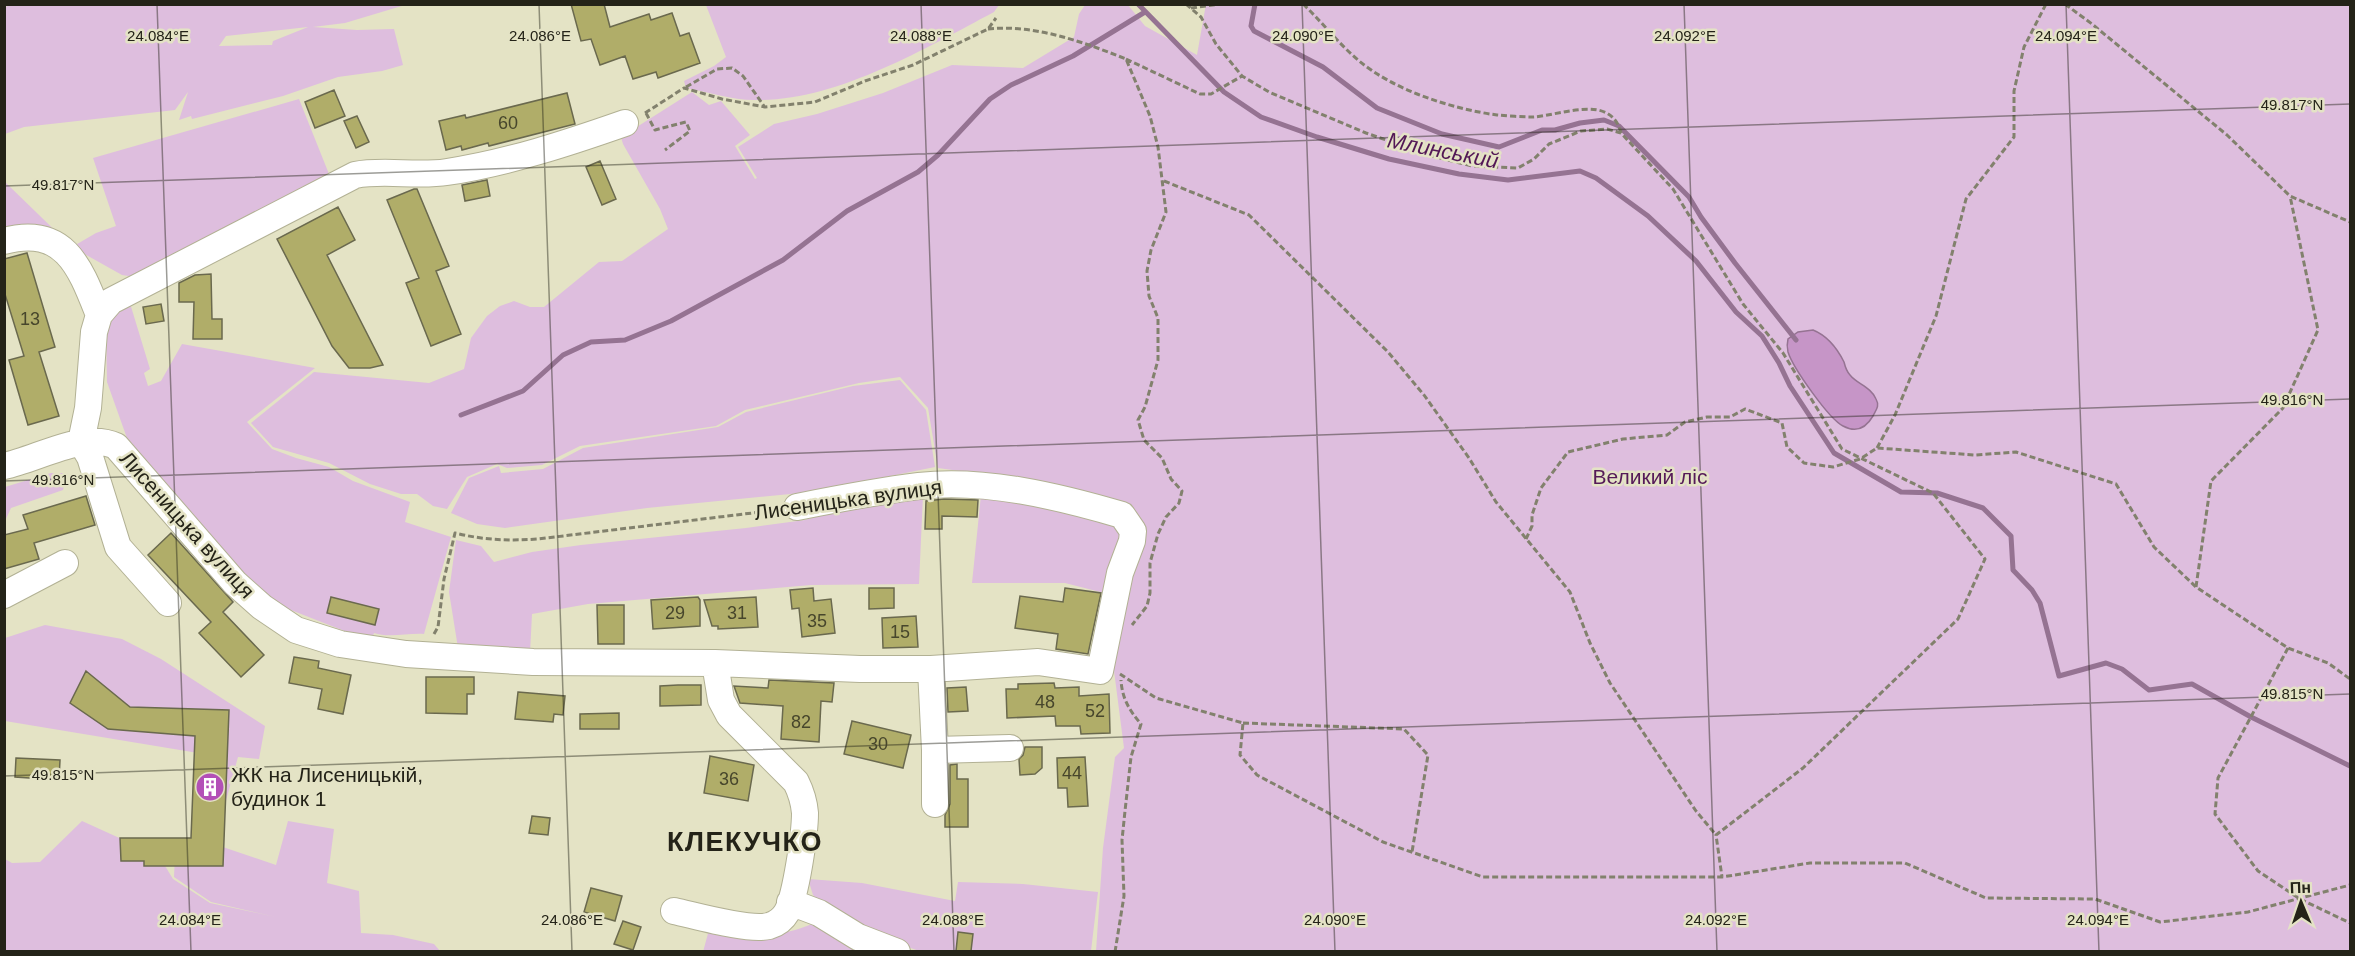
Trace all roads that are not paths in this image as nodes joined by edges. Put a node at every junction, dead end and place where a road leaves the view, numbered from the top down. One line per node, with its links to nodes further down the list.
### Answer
1 (635, 118): 3 (street)
2 (4, 241): 3 (street)
3 (99, 315): 4 (street)
4 (81, 442): 5 (street, Лисеницька вулиця); 9 (street); 10 (street, Лисеницька вулиця)
5 (6, 460)
6 (797, 507): 11 (street, Лисеницька вулиця)
7 (65, 563): 8 (street)
8 (4, 595)
9 (168, 603)
10 (715, 663): 11 (street, Лисеницька вулиця); 15 (street)
11 (931, 669): 13 (street)
12 (1010, 748): 13 (street)
13 (935, 750): 14 (street)
14 (935, 804)
15 (790, 902): 16 (street); 17 (street)
16 (674, 911)
17 (897, 951)

